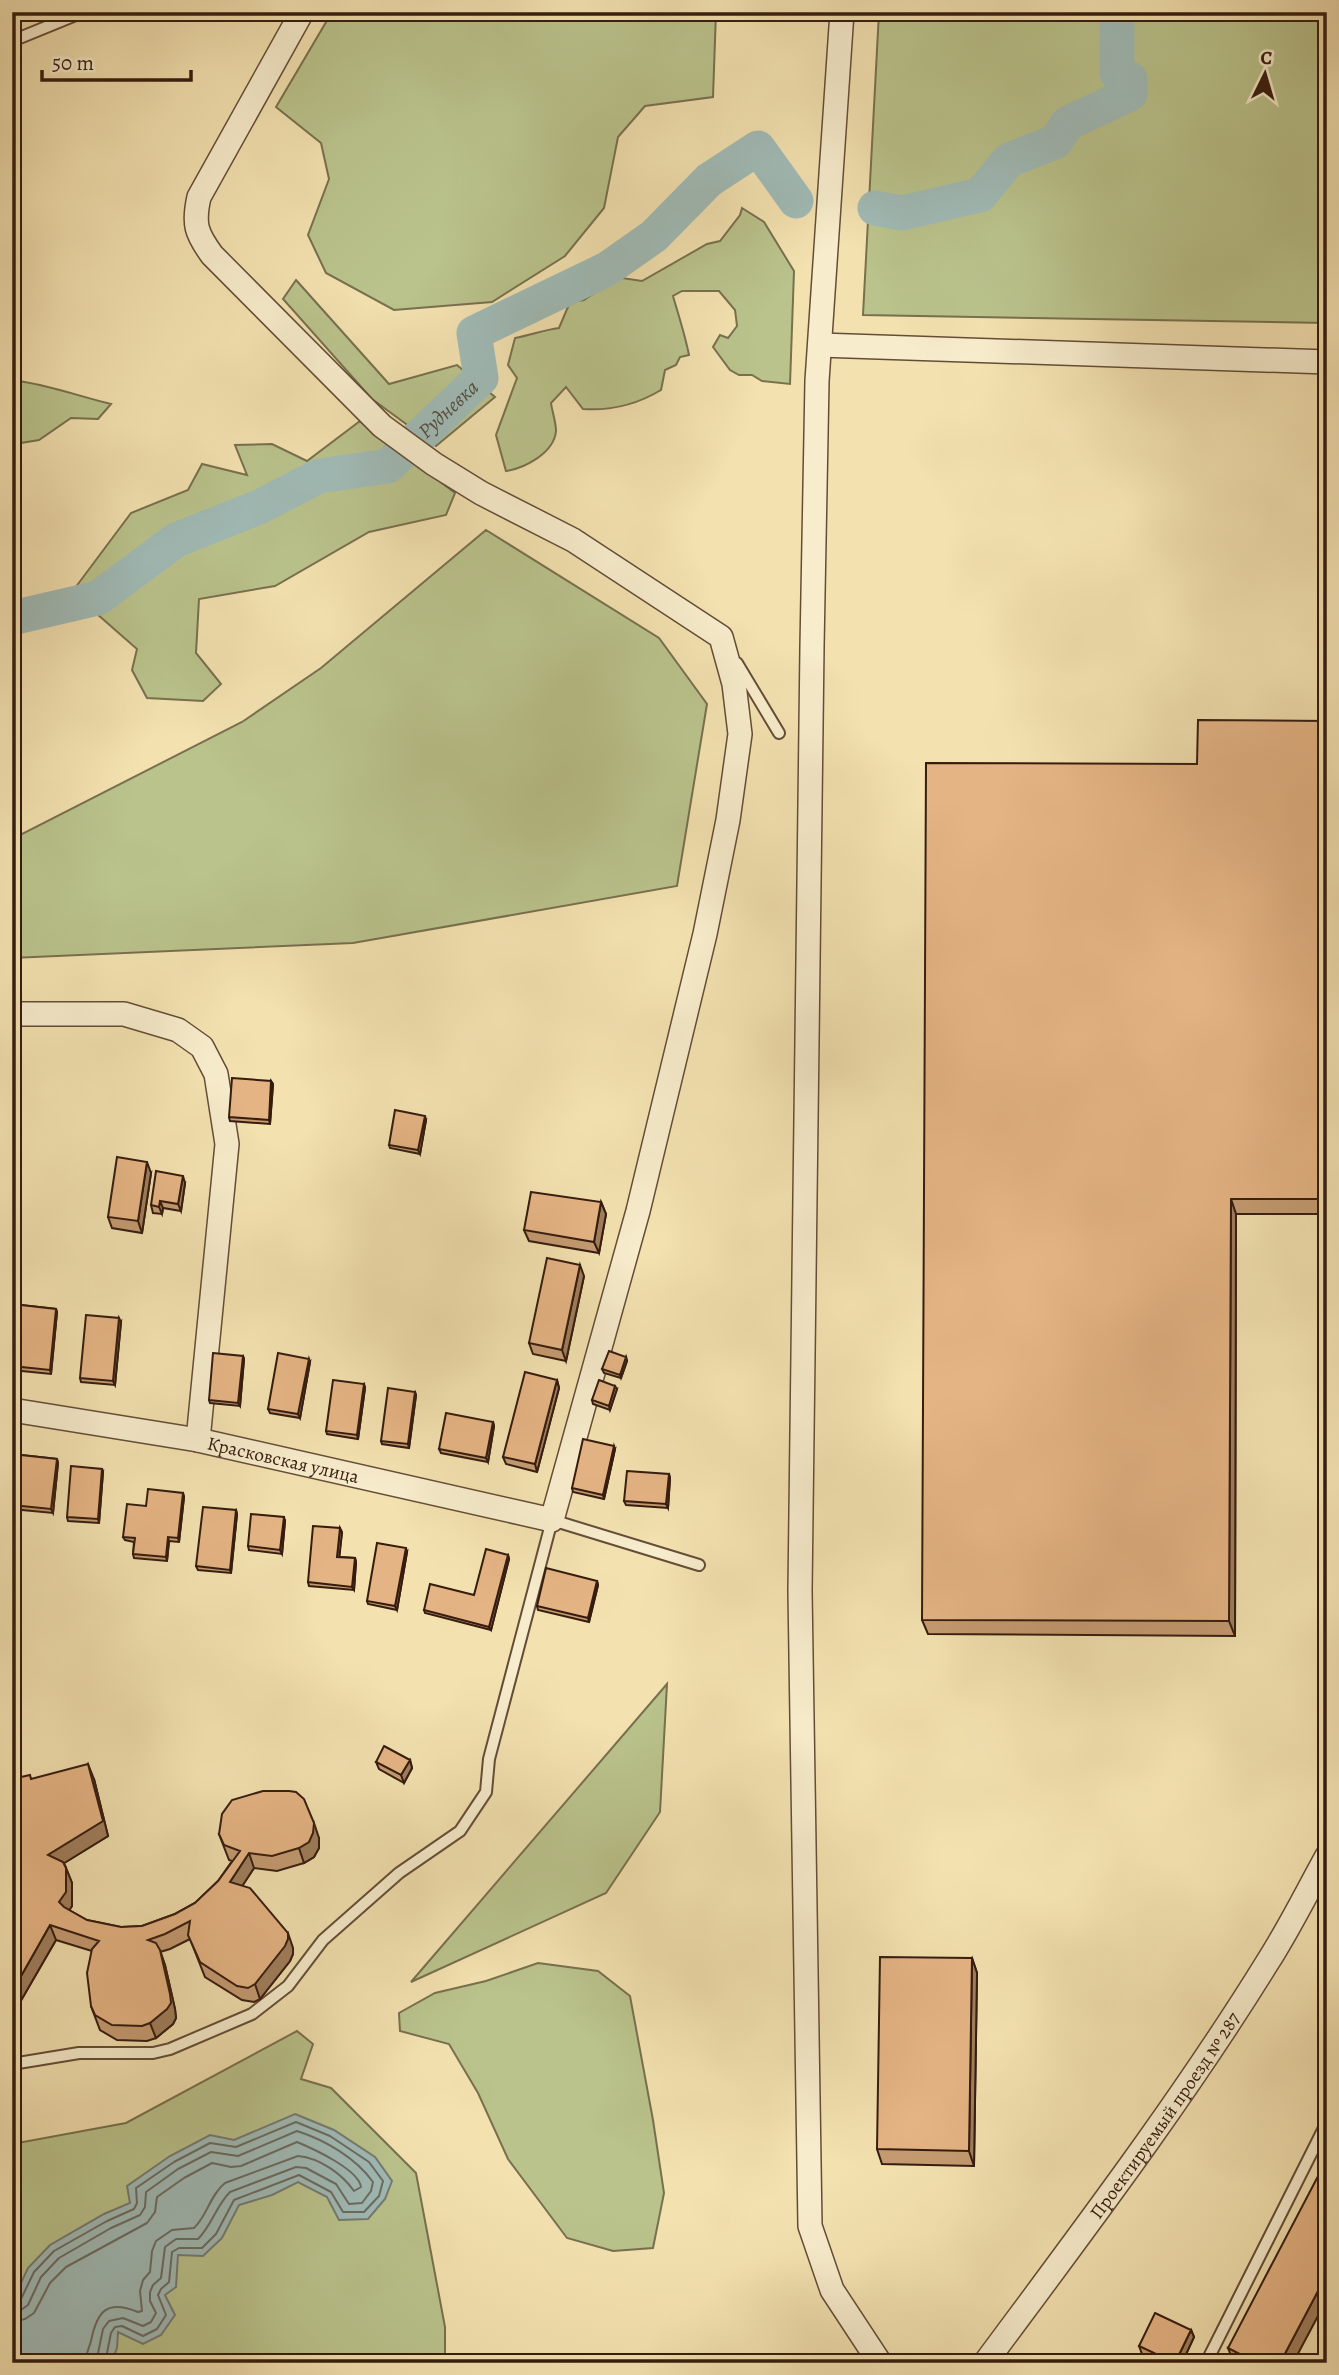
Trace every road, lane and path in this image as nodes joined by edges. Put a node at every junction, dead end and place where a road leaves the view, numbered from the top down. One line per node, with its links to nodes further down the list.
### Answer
1 (83, 12): 4 (lane)
2 (302, 12): 7 (street)
3 (842, 12): 5 (street)
4 (12, 41)
5 (820, 345): 6 (street); 17 (street)
6 (1327, 362)
7 (721, 637): 8 (lane); 12 (street)
8 (779, 733)
9 (12, 1014): 11 (street)
10 (12, 1410): 11 (street, Красковская улица)
11 (198, 1440): 12 (street, Красковская улица)
12 (552, 1520): 13 (lane); 15 (lane)
13 (699, 1565)
14 (1327, 1856): 18 (street, Проектируемый проезд № 287)
15 (12, 2064)
16 (1327, 2122): 19 (lane)
17 (880, 2363)
18 (985, 2363)
19 (1206, 2363)

